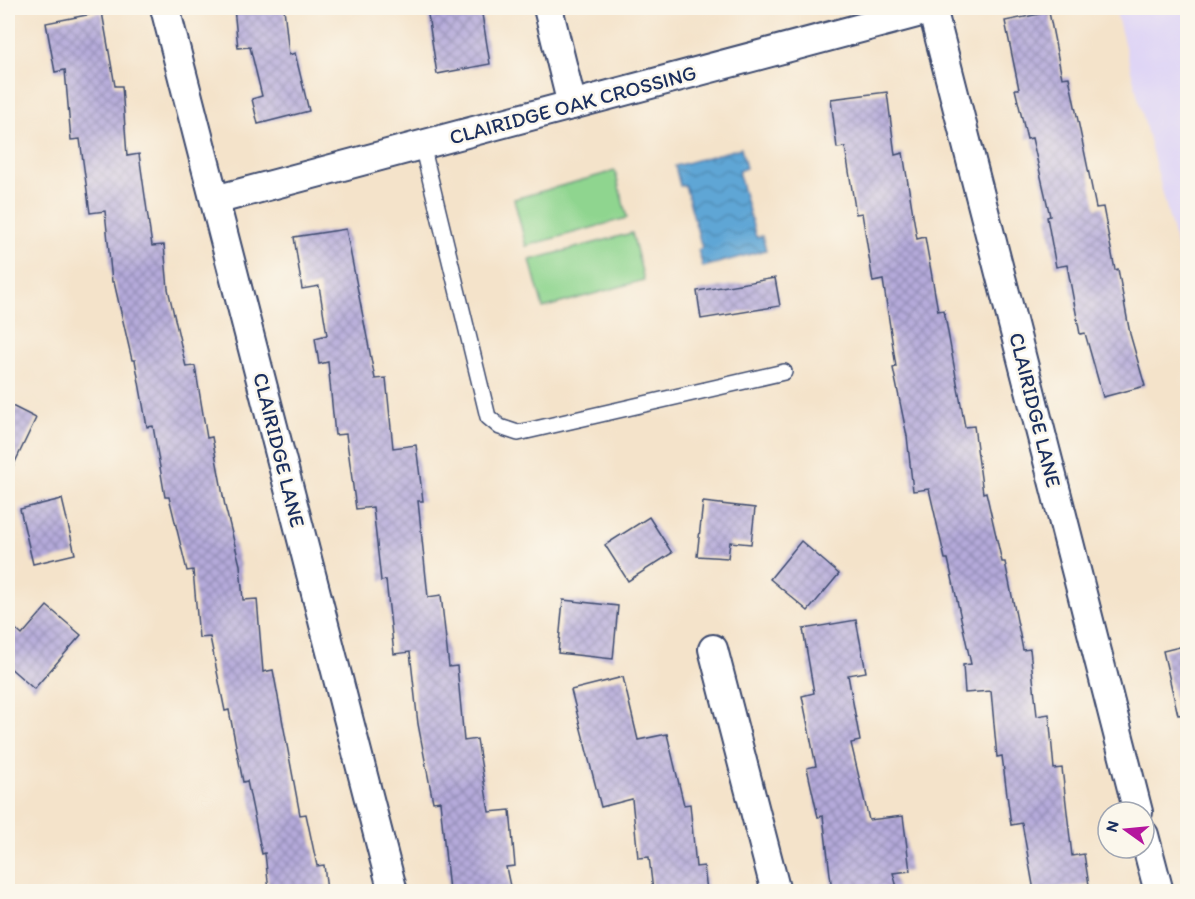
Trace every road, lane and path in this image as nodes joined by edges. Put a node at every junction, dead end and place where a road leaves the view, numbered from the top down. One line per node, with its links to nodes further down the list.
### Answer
1 (165, 8): 6 (street, CLAIRIDGE LANE)
2 (548, 8): 4 (street)
3 (932, 8): 4 (street, CLAIRIDGE OAK CROSSING); 9 (street, CLAIRIDGE LANE)
4 (573, 105): 5 (street, CLAIRIDGE OAK CROSSING)
5 (422, 145): 6 (street, CLAIRIDGE OAK CROSSING); 7 (lane)
6 (215, 200): 11 (street, CLAIRIDGE LANE)
7 (784, 372)
8 (713, 649): 12 (street)
9 (1135, 800)
10 (1151, 860): 13 (street)
11 (393, 891)
12 (776, 891)
13 (1159, 891)

